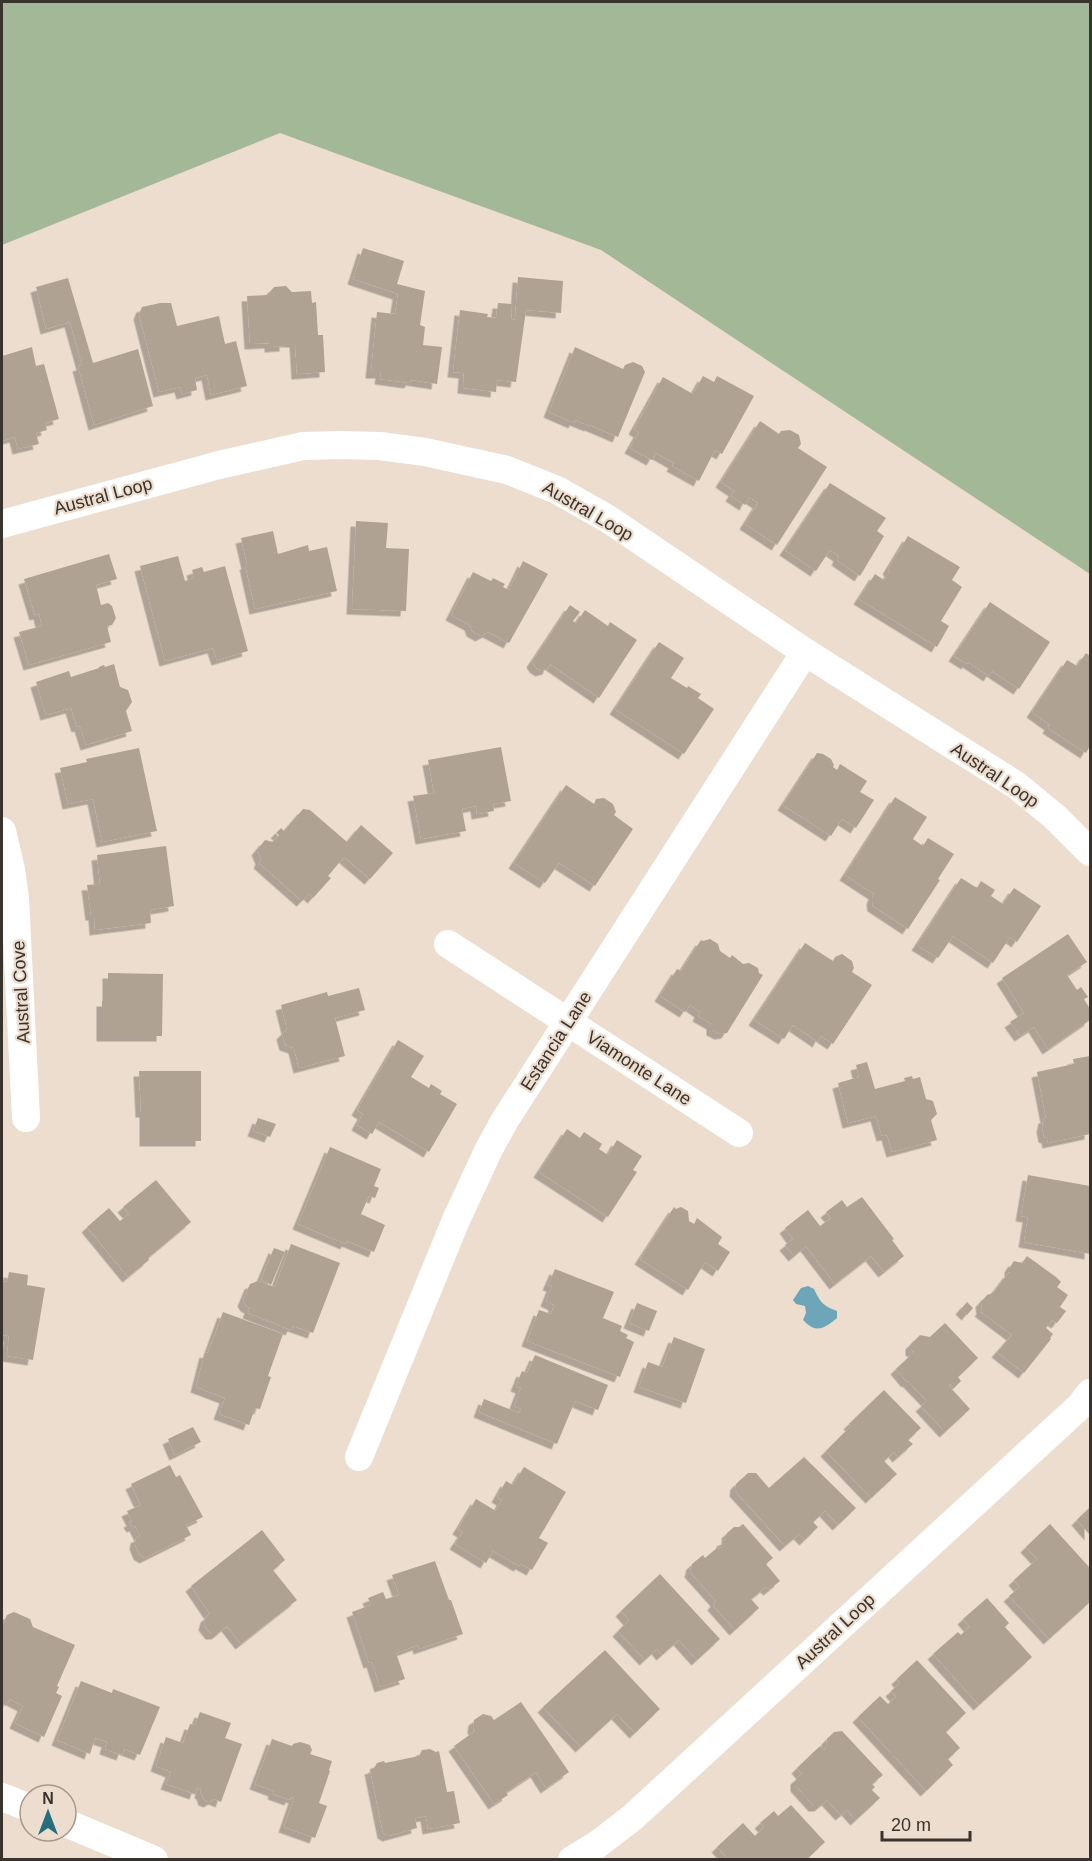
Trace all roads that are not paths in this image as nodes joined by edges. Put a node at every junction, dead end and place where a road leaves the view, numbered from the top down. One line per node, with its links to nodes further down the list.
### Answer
1 (2, 524): 2 (street, Austral Loop)
2 (805, 652): 4 (street, Austral Loop); 6 (street, Estancia Lane)
3 (2, 831): 7 (street, Austral Cove)
4 (1090, 852)
5 (448, 944): 6 (street, Viamonte Lane)
6 (568, 1022): 8 (street, Viamonte Lane); 10 (street, Estancia Lane)
7 (26, 1118)
8 (739, 1133)
9 (1090, 1393): 15 (street, Austral Loop)
10 (359, 1457)
11 (2, 1797): 12 (street)
12 (18, 1803)
13 (78, 1828): 14 (street)
14 (154, 1860)
15 (572, 1860)

